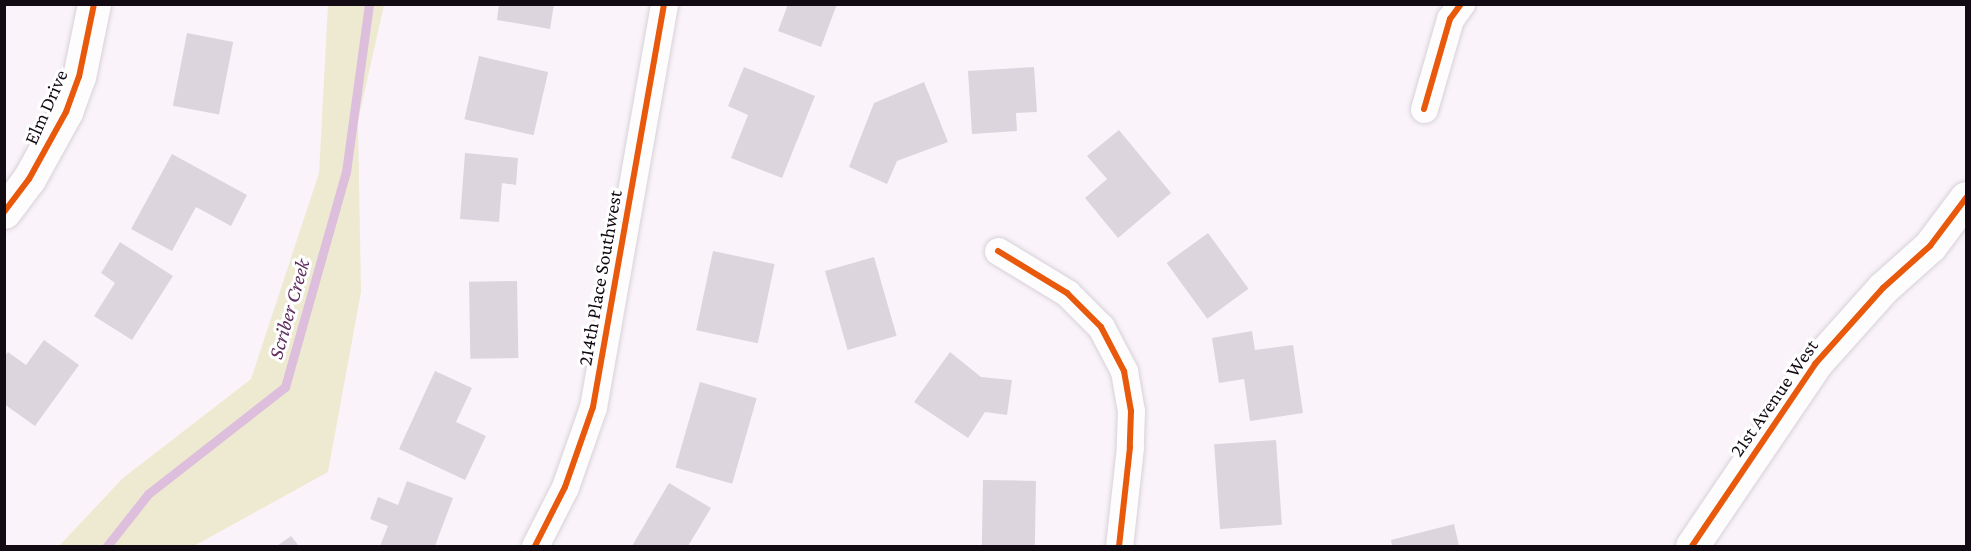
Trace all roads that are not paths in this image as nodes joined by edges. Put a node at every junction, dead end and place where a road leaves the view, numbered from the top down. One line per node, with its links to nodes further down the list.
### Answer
1 (94, 4): 6 (street, Elm Drive)
2 (664, 4): 10 (street, 214th Place Southwest)
3 (1461, 4): 4 (street)
4 (1424, 110)
5 (1966, 198): 8 (street, 21st Avenue West)
6 (4, 212)
7 (1966, 227): 8 (street, 21st Avenue West)
8 (1930, 246): 12 (street, 21st Avenue West)
9 (998, 251): 11 (street)
10 (535, 546)
11 (1119, 546)
12 (1692, 546)

